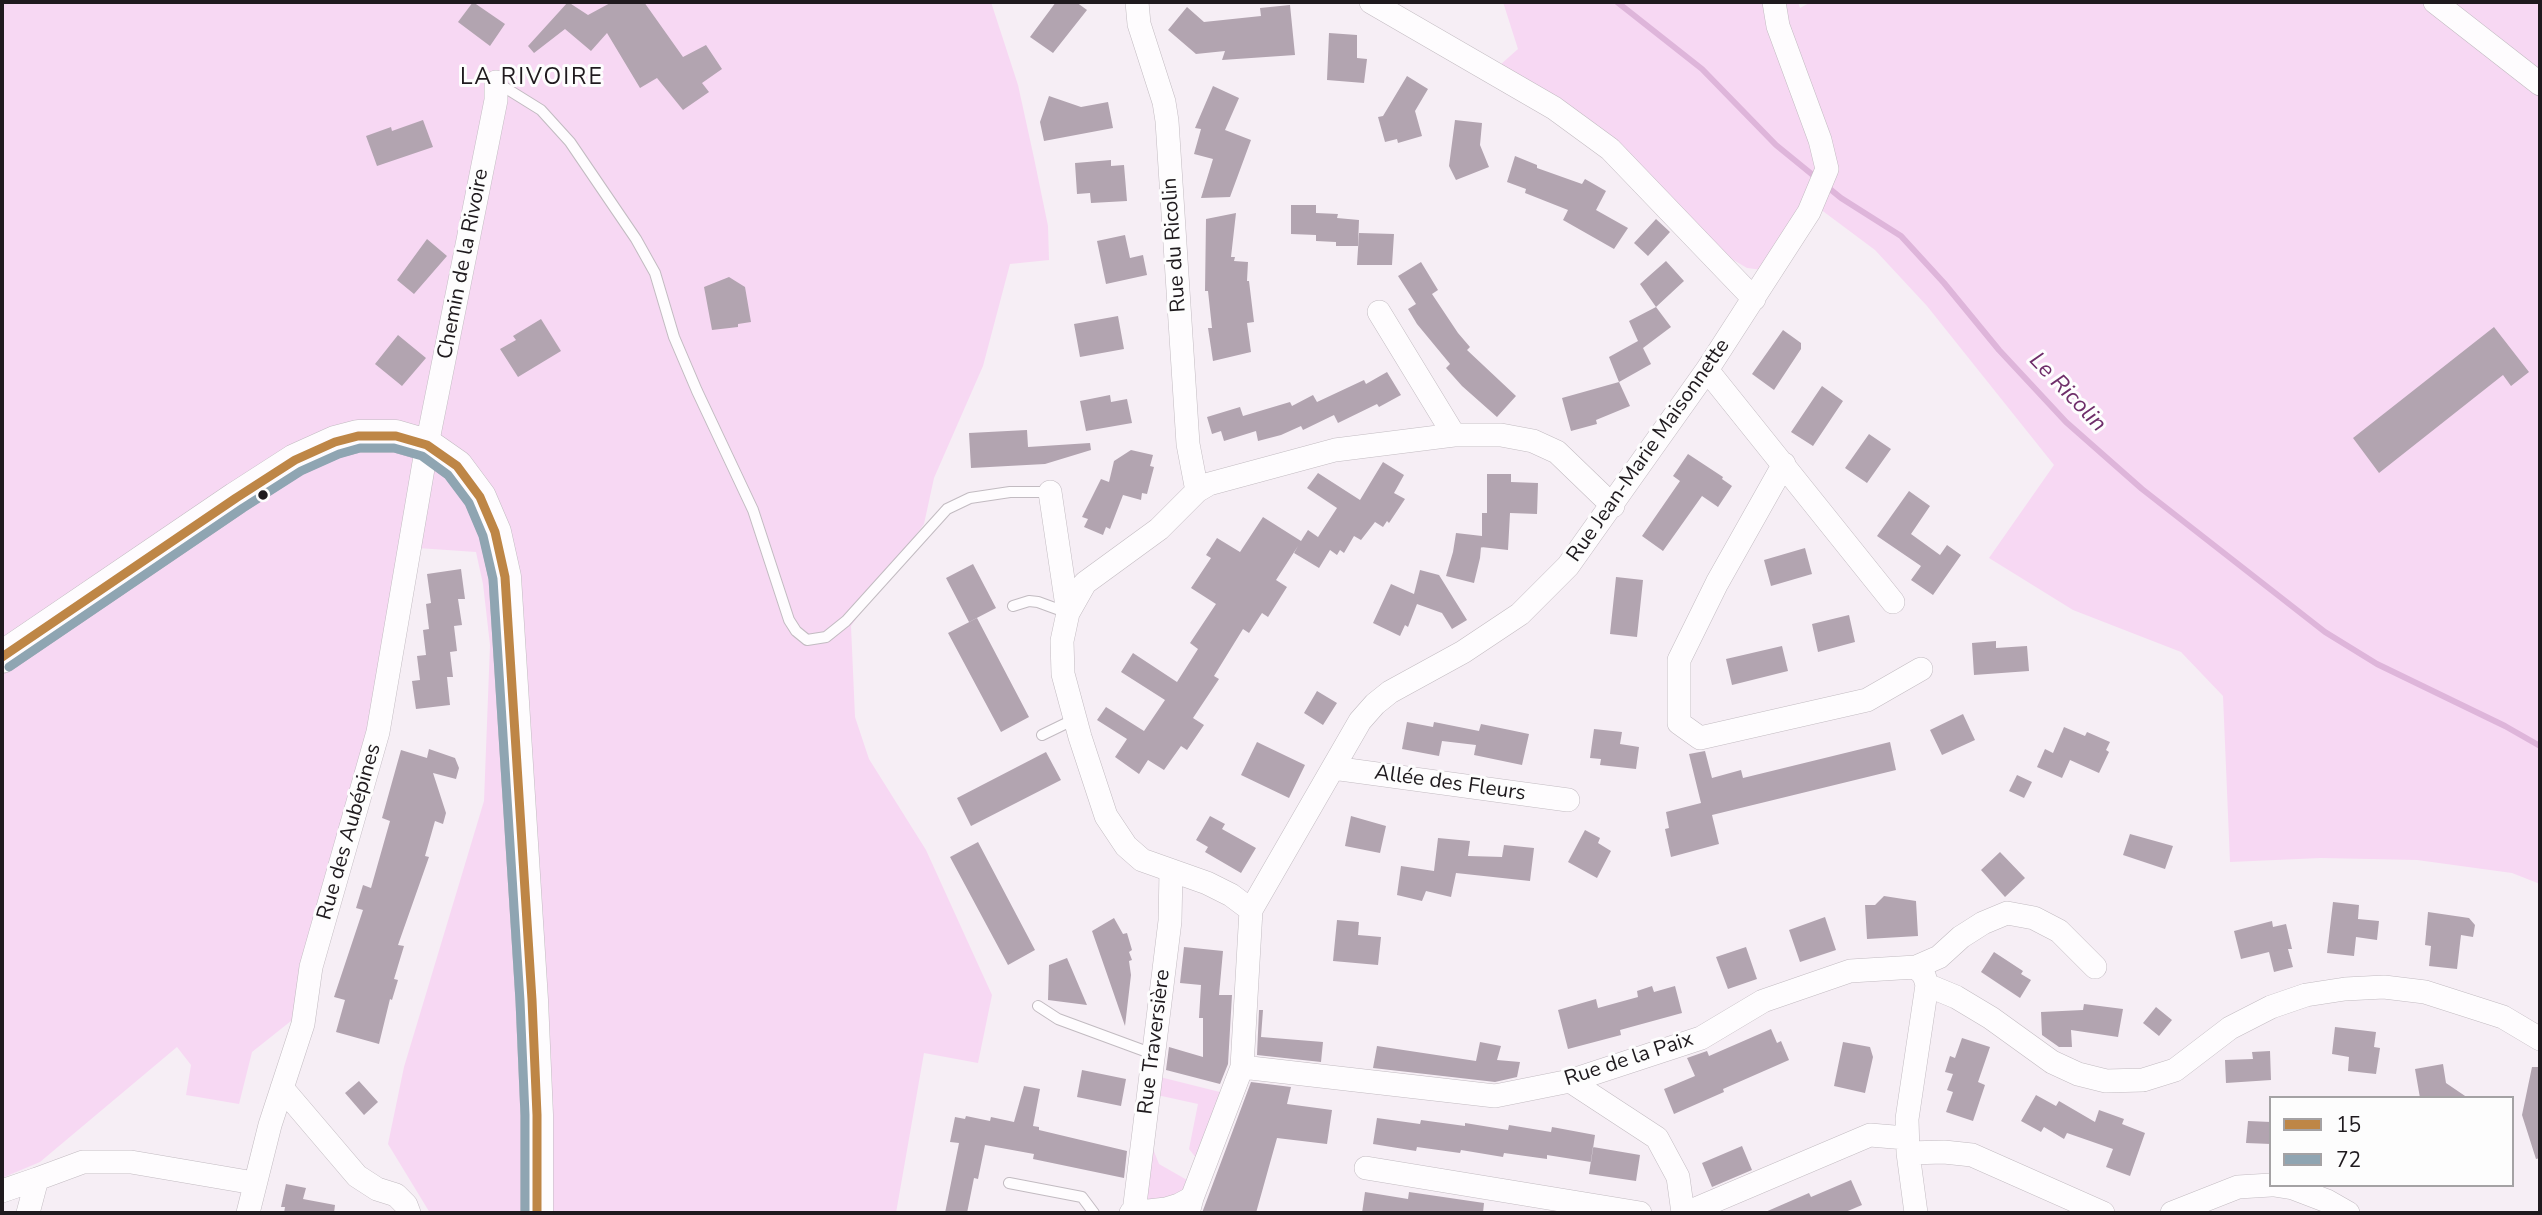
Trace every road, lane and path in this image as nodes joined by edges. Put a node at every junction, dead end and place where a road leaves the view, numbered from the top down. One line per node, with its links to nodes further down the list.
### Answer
1 (1137, 2): 13 (street, Rue du Ricolin)
2 (1371, 2): 7 (street)
3 (1774, 2): 7 (street, Rue Jean-Marie Maisonnette)
4 (2435, 2): 6 (street)
5 (496, 82): 11 (street, Chemin de la Rivoire); 14 (lane)
6 (2540, 84)
7 (1754, 299): 9 (street, Rue Jean-Marie Maisonnette)
8 (1379, 312): 10 (street)
9 (1707, 370): 12 (street); 15 (street, Rue Jean-Marie Maisonnette)
10 (1454, 435): 13 (street); 15 (street)
11 (427, 445): 19 (main road); 34 (street, Rue des Aubépines); 47 (main road)
12 (1784, 464): 16 (street); 20 (street)
13 (1197, 491): 18 (street)
14 (1050, 492): 18 (street)
15 (1613, 506): 23 (street, Rue Jean-Marie Maisonnette)
16 (1893, 602)
17 (1013, 606): 18 (lane)
18 (1068, 613): 21 (street)
19 (2, 657)
20 (1921, 669)
21 (1075, 719): 22 (lane); 25 (street)
22 (1042, 735)
23 (1333, 768): 24 (street, Allée des Fleurs); 26 (street, Rue Jean-Marie Maisonnette)
24 (1568, 800)
25 (1171, 871): 26 (street); 31 (street, Rue Traversière)
26 (1251, 910): 32 (street, Rue Jean-Marie Maisonnette)
27 (2095, 967): 28 (street, Rue de la Paix)
28 (1922, 976): 30 (street); 33 (street, Rue de la Paix); 35 (street)
29 (1038, 1006): 31 (lane)
30 (2540, 1039)
31 (1153, 1054): 49 (street, Rue Traversière)
32 (1242, 1068): 33 (street, Rue de la Paix); 43 (street, Rue Jean-Marie Maisonnette)
33 (1570, 1081): 51 (street)
34 (282, 1088): 38 (street, Rue des Aubépines); 46 (street)
35 (1907, 1145): 51 (street); 52 (street); 53 (street)
36 (1366, 1168): 50 (street)
37 (37, 1179): 38 (street); 42 (street); 44 (street)
38 (254, 1183): 45 (street, Rue des Aubépines)
39 (1009, 1183): 48 (lane)
40 (2269, 1185): 54 (street)
41 (2286, 1187): 55 (street)
42 (2, 1191)
43 (1190, 1205): 49 (street)
44 (29, 1213)
45 (248, 1213)
46 (409, 1213)
47 (537, 1213)
48 (1094, 1213)
49 (1133, 1213)
50 (1640, 1213)
51 (1684, 1213)
52 (1916, 1213)
53 (2103, 1213)
54 (2172, 1213)
55 (2348, 1213)

